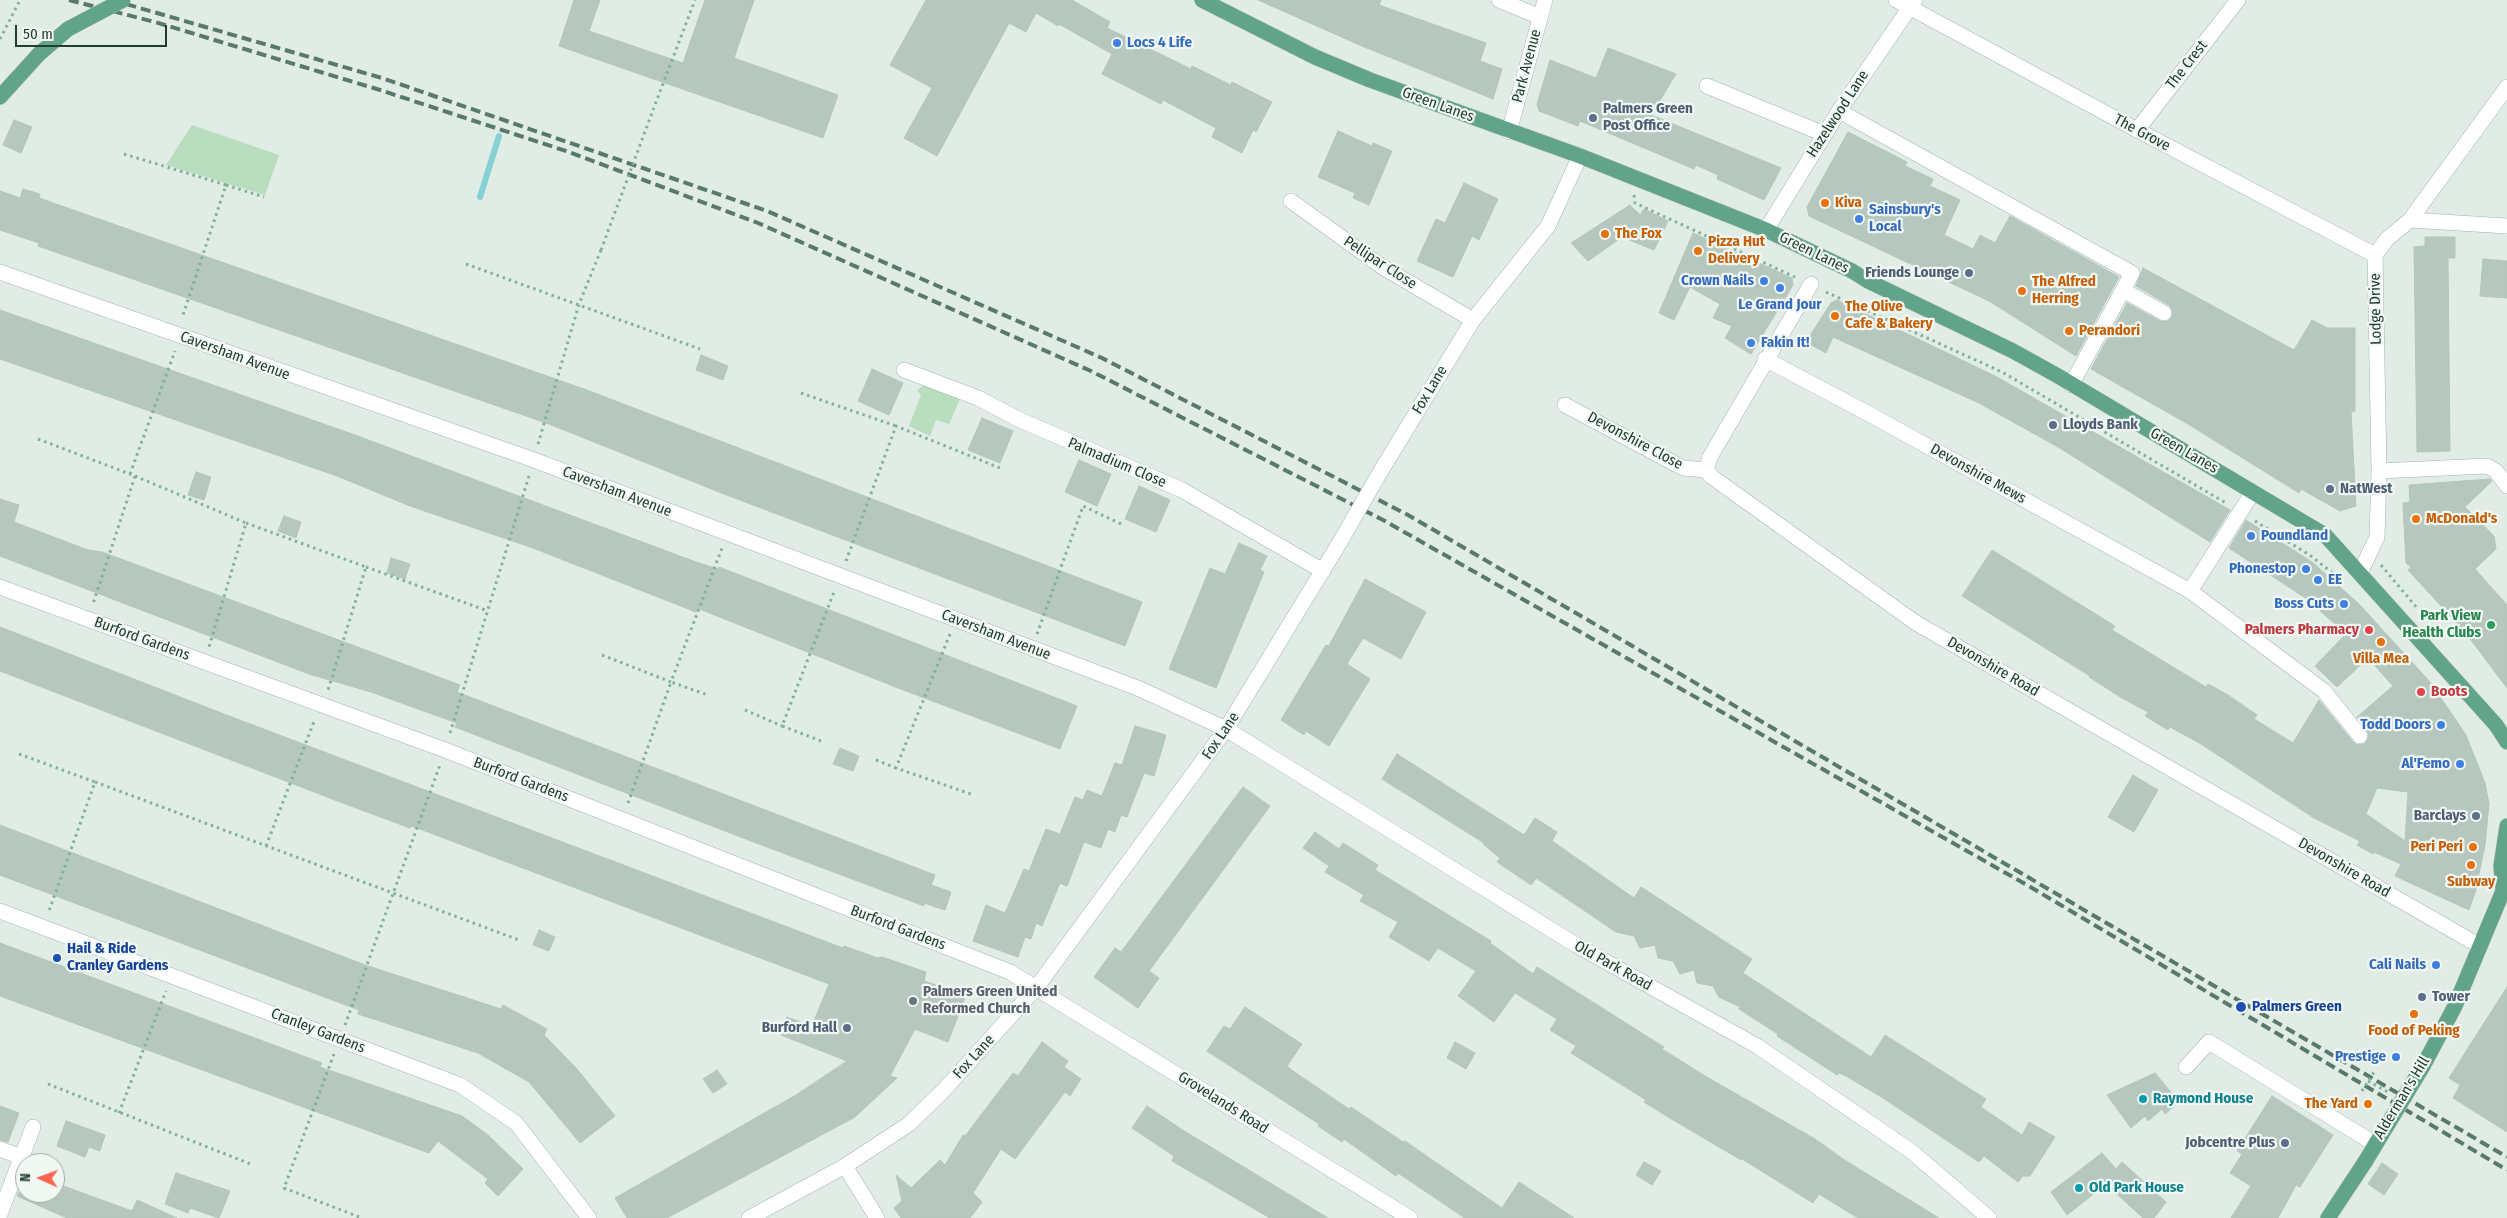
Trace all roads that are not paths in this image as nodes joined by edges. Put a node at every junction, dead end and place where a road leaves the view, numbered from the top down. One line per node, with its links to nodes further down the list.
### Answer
1 (123, 0): 11 (main road, bridge)
2 (1202, 0): 14 (main road, Green Lanes)
3 (1499, 0): 8 (street)
4 (1545, 0): 8 (street, Park Avenue)
5 (1896, 0): 7 (street, The Grove)
6 (2238, 0): 13 (street, The Crest)
7 (1912, 4): 12 (street, Hazelwood Lane); 13 (street, The Grove)
8 (1540, 17): 14 (street, Park Avenue)
9 (1707, 86): 15 (street)
10 (2507, 87): 18 (street, Lodge Drive)
11 (0, 97)
12 (1839, 111): 15 (street, Hazelwood Lane); 24 (street)
13 (2137, 130): 21 (street, The Grove)
14 (1509, 132): 16 (main road, Green Lanes)
15 (1824, 134): 20 (street, Hazelwood Lane)
16 (1580, 156): 20 (main road, Green Lanes); 26 (street, Fox Lane)
17 (1291, 201): 26 (street, Pellipar Close)
18 (2410, 220): 19 (street); 21 (street, Lodge Drive)
19 (2507, 226)
20 (1766, 230): 29 (main road, Green Lanes)
21 (2375, 255): 32 (street, Lodge Drive)
22 (0, 272): 39 (street, Caversham Avenue)
23 (1810, 284): 27 (street)
24 (2123, 290): 25 (street); 29 (street)
25 (2164, 313)
26 (1473, 320): 35 (street, Fox Lane, bridge)
27 (1765, 359): 31 (street); 38 (street, Devonshire Mews)
28 (904, 370): 35 (street, Palmadium Close)
29 (2071, 385): 34 (main road, Green Lanes)
30 (1565, 405): 31 (street, Devonshire Close)
31 (1706, 470): 45 (street, Devonshire Road)
32 (2379, 471): 33 (street); 36 (street, Lodge Drive)
33 (2505, 491)
34 (2253, 492): 36 (main road, Green Lanes); 38 (street)
35 (1323, 571): 39 (street, Fox Lane)
36 (2360, 573): 41 (main road, Green Lanes)
37 (0, 587): 46 (street, Burford Gardens)
38 (2190, 591): 40 (street, Devonshire Mews)
39 (1226, 729): 46 (street, Fox Lane); 60 (street, Old Park Road)
40 (2360, 736)
41 (2507, 742)
42 (2507, 826): 43 (main road)
43 (2505, 889): 45 (main road, Alderman's Hill)
44 (0, 912): 56 (street, Cranley Gardens)
45 (2480, 946): 49 (main road, Alderman's Hill, bridge)
46 (1036, 988): 53 (street, Fox Lane); 59 (street, Grovelands Road)
47 (2186, 1066): 49 (street)
48 (33, 1127): 51 (street)
49 (2375, 1144): 61 (main road, Alderman's Hill, bridge)
50 (0, 1149): 52 (street)
51 (23, 1153)
52 (15, 1155)
53 (845, 1166): 57 (street, Fox Lane); 58 (street)
54 (15, 1173): 55 (street)
55 (0, 1214)
56 (589, 1218)
57 (749, 1218)
58 (877, 1218)
59 (1410, 1218)
60 (1989, 1218)
61 (2328, 1218)

